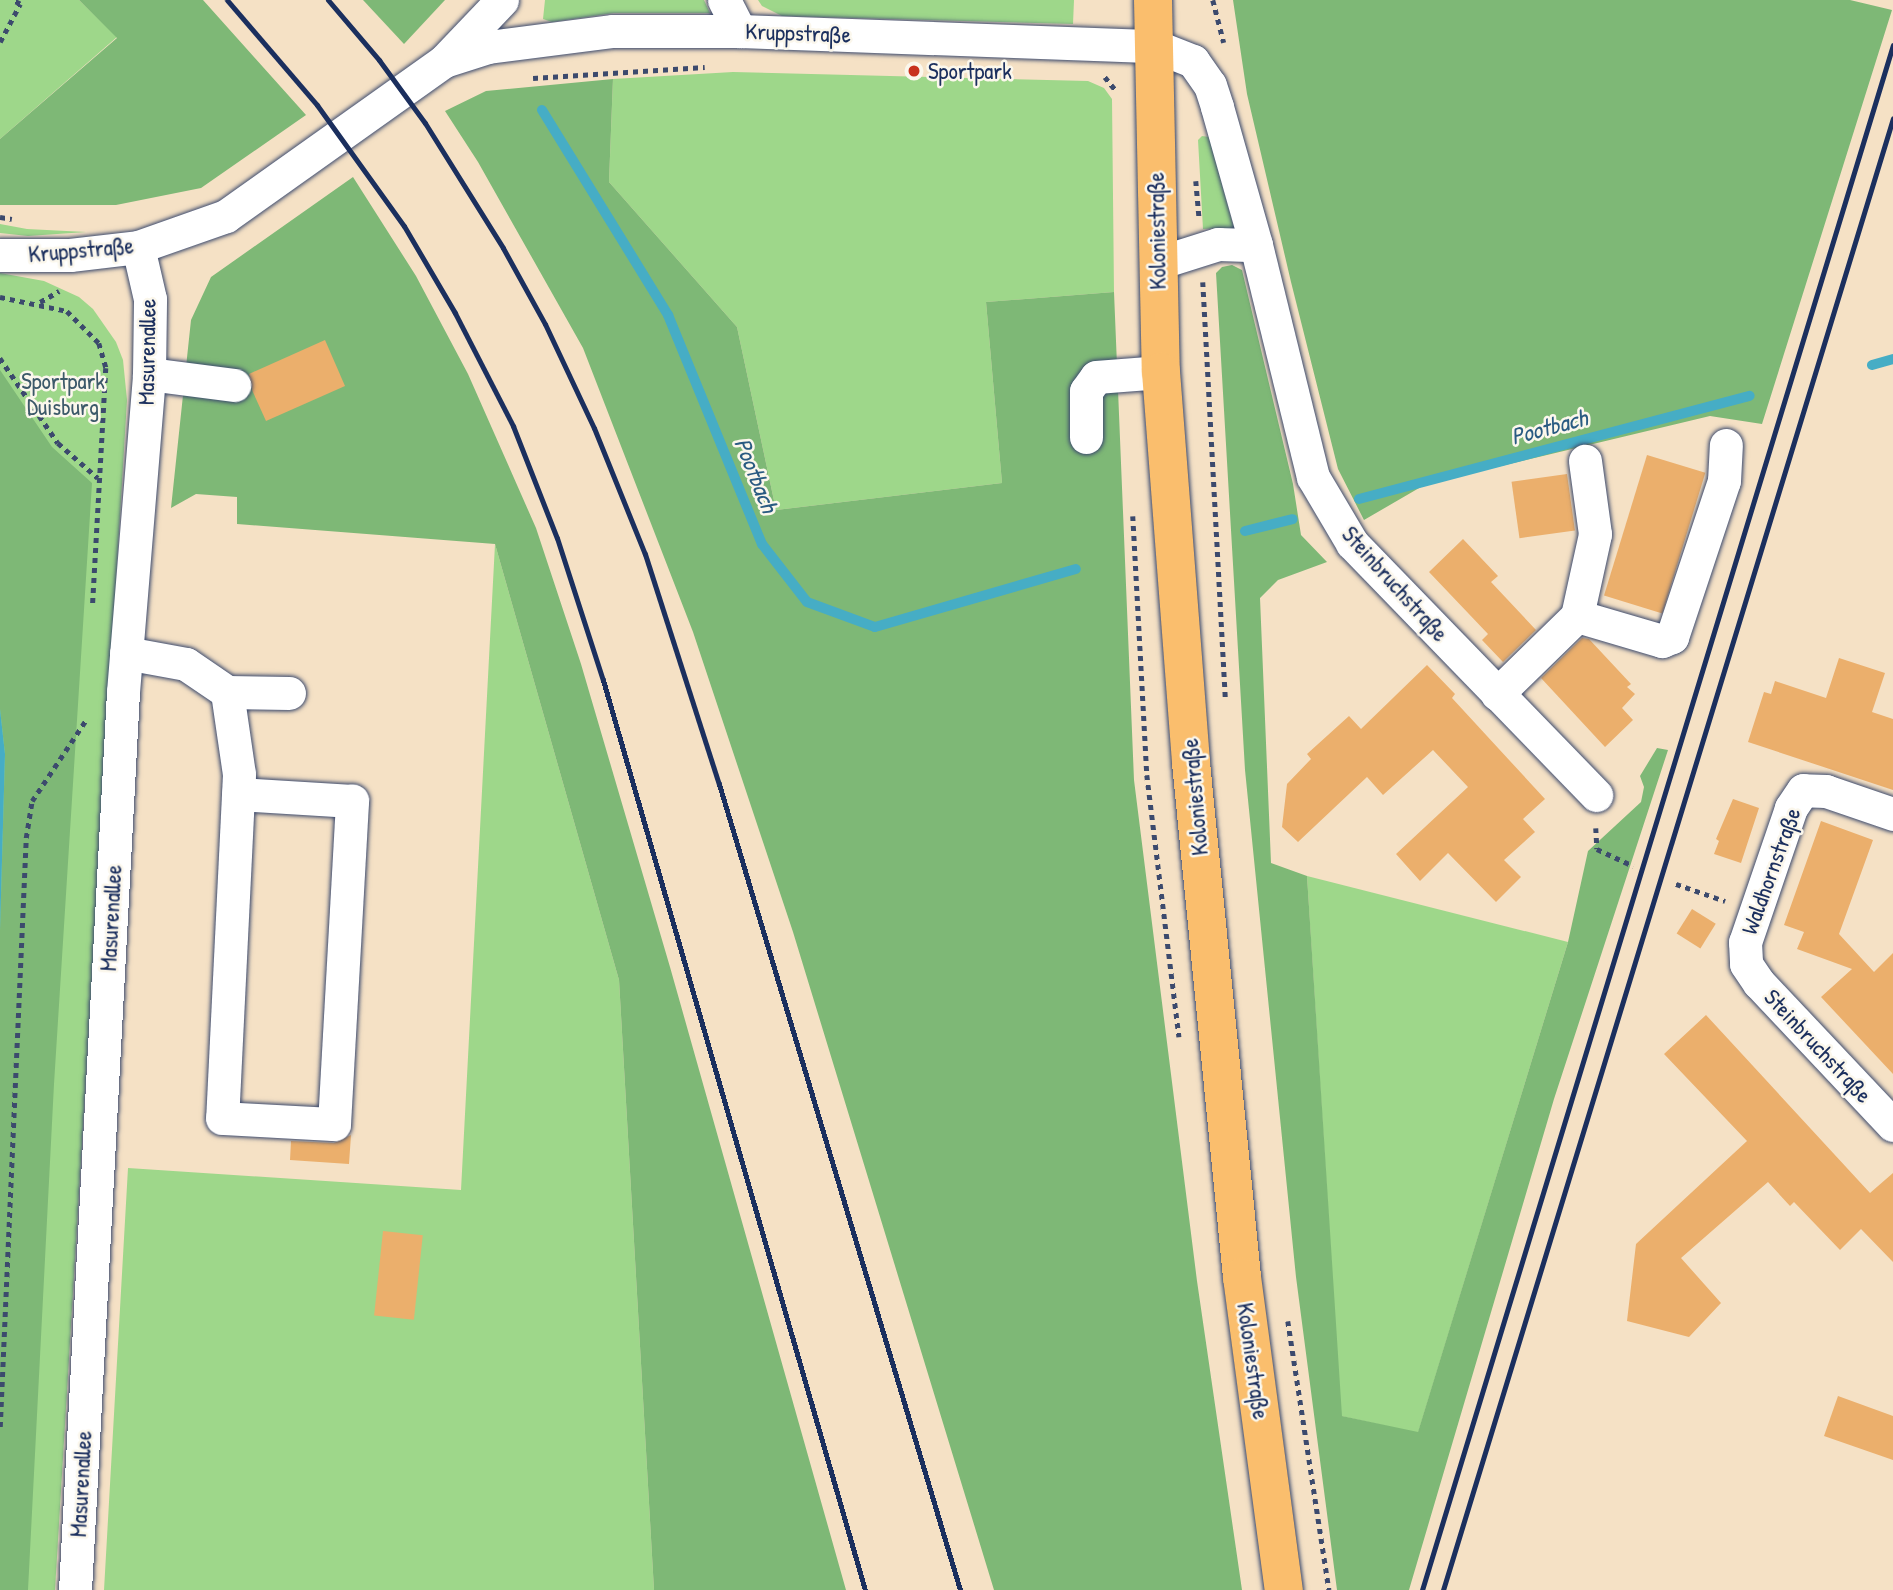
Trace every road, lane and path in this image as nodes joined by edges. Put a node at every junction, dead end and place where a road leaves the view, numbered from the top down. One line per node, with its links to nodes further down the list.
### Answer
1 (12, 0): 6 (path)
2 (502, 0): 8 (street, Kruppstraße)
3 (724, 0): 5 (street)
4 (1153, 0): 7 (main road, Koloniestraße)
5 (740, 31): 7 (street, Kruppstraße); 8 (street, Kruppstraße)
6 (0, 42)
7 (1155, 46): 12 (street, Steinbruchstraße); 16 (main road, Koloniestraße)
8 (444, 61): 13 (street, Kruppstraße)
9 (708, 67): 10 (path)
10 (521, 79)
11 (1195, 168): 14 (path)
12 (1255, 245): 14 (street); 32 (street, Steinbruchstraße)
13 (138, 247): 15 (street, Kruppstraße); 20 (street, Masurenallee)
14 (1201, 250): 16 (street); 33 (path)
15 (0, 255)
16 (1158, 263): 19 (main road, Koloniestraße)
17 (0, 297): 23 (path)
18 (0, 358): 26 (path)
19 (1161, 372): 22 (street); 46 (main road, Koloniestraße)
20 (149, 374): 21 (street); 28 (street, Masurenallee)
21 (234, 385)
22 (1086, 437)
23 (101, 443)
24 (1726, 445): 27 (street)
25 (1585, 461): 27 (street)
26 (99, 478)
27 (1577, 616): 32 (street)
28 (126, 653): 29 (street, Masurenallee); 30 (street)
29 (123, 692): 44 (path); 45 (street, Masurenallee)
30 (227, 692): 31 (street); 34 (street)
31 (289, 693)
32 (1497, 694): 35 (street, Steinbruchstraße)
33 (1226, 703)
34 (237, 794): 34 (street)
35 (1596, 795)
36 (1893, 814): 41 (street, Waldhornstraße)
37 (1597, 849): 38 (path)
38 (1633, 866)
39 (1676, 884): 40 (path)
40 (1716, 898)
41 (1746, 964): 42 (street, Steinbruchstraße)
42 (1893, 1125)
43 (1287, 1318): 47 (path)
44 (0, 1427)
45 (75, 1590)
46 (1284, 1590)
47 (1329, 1590)

